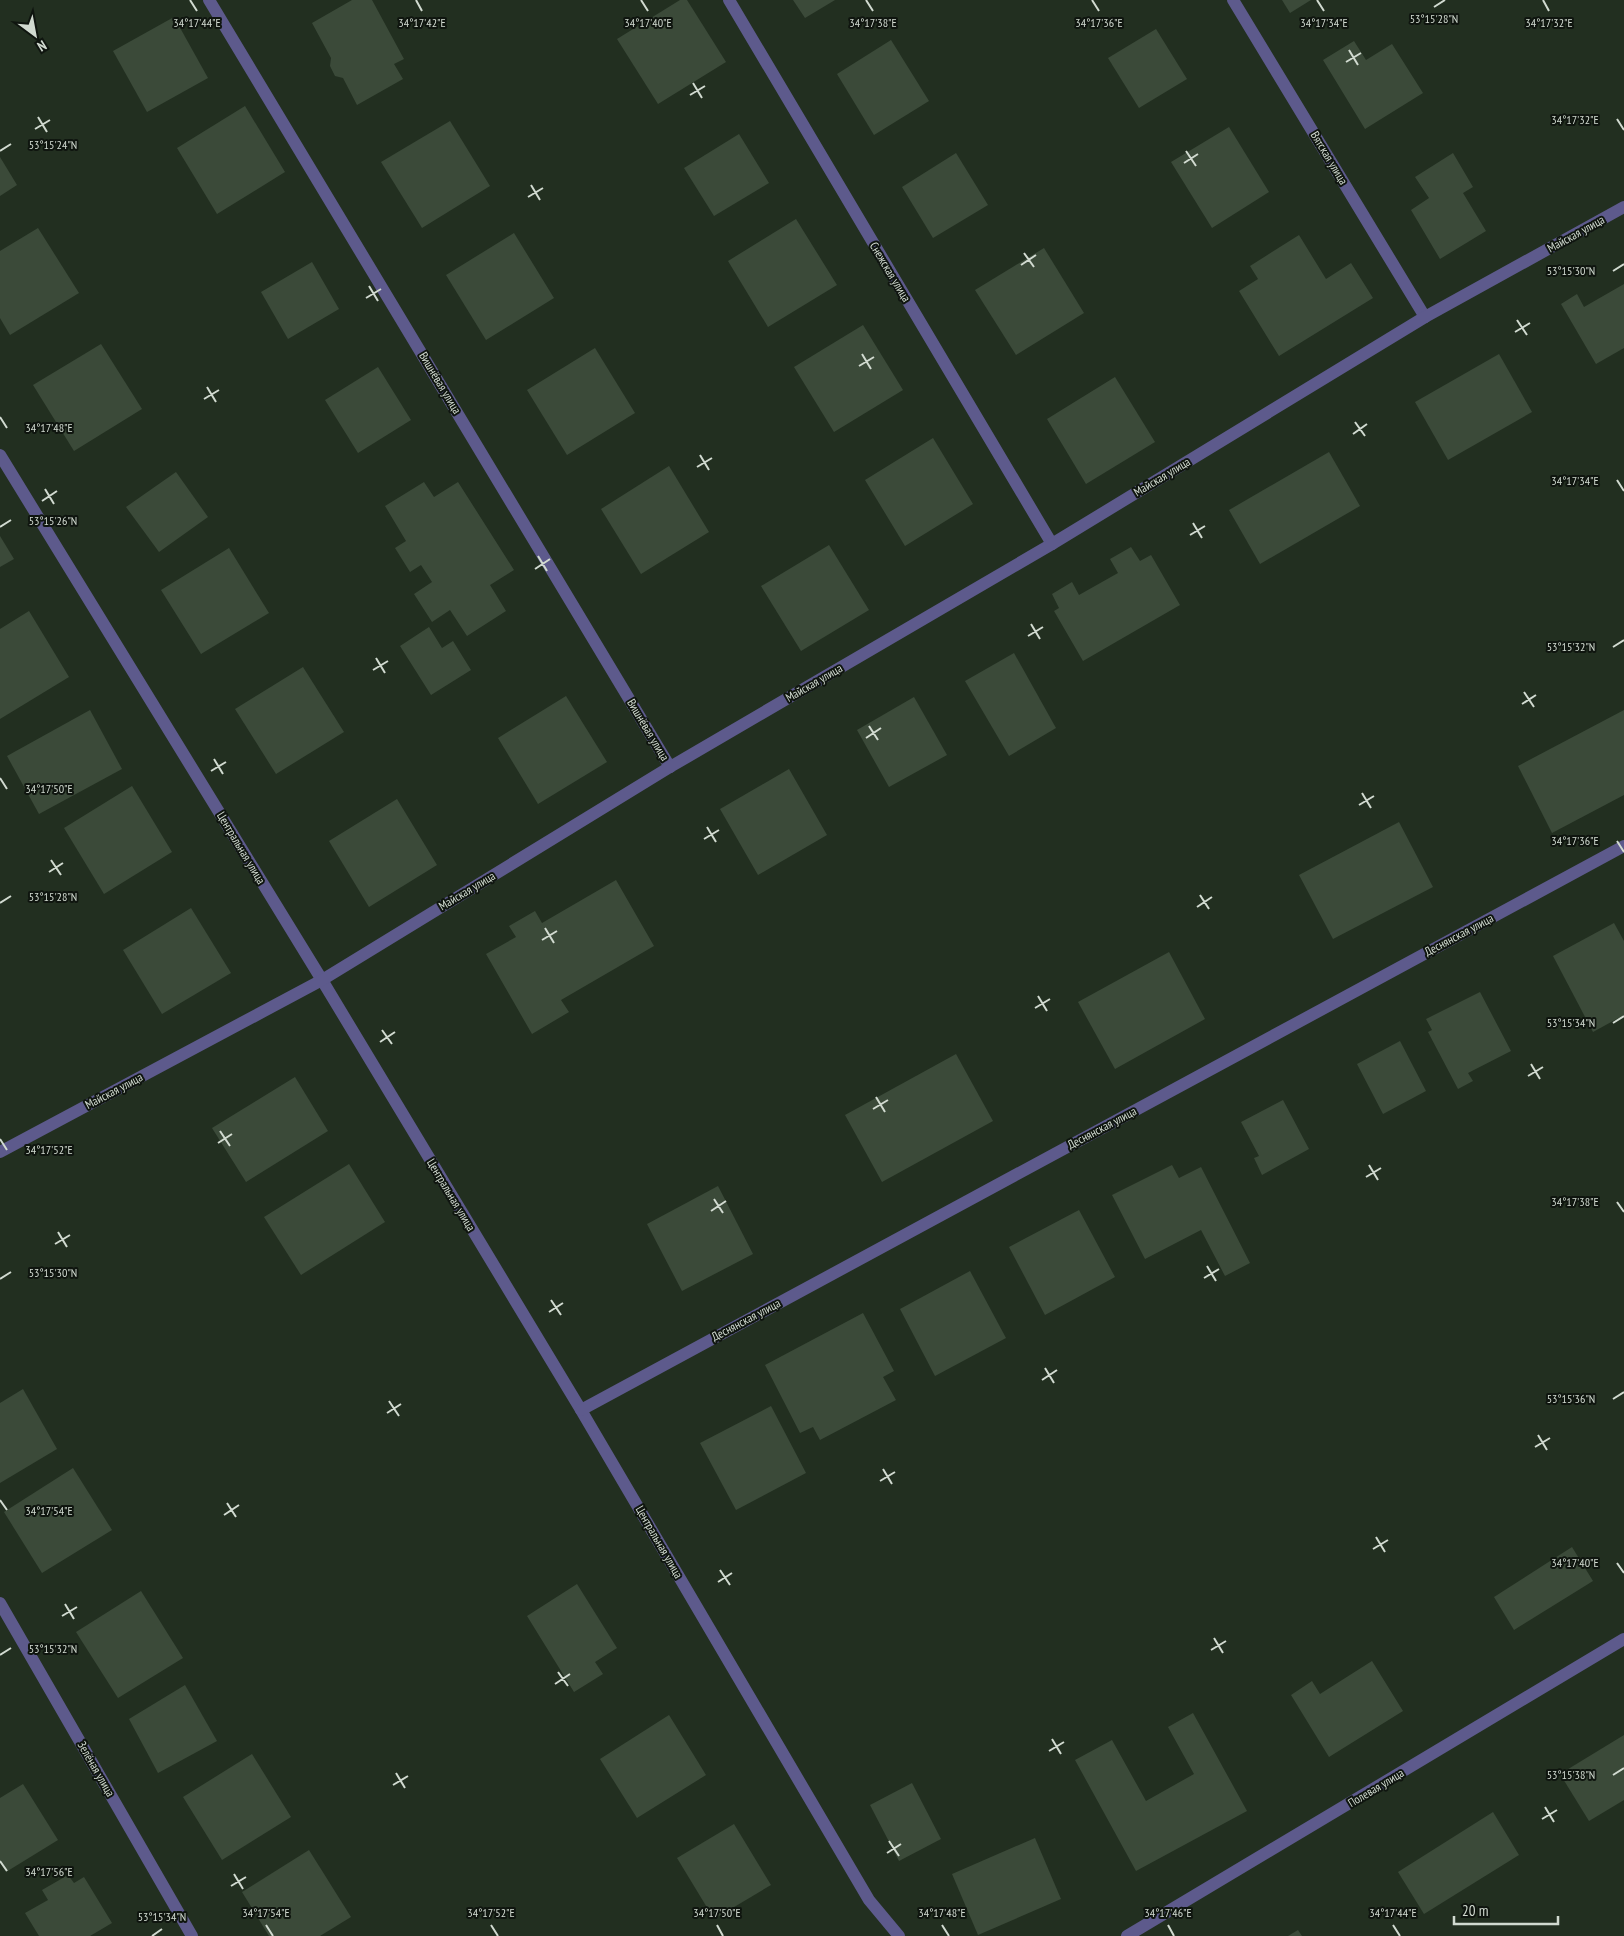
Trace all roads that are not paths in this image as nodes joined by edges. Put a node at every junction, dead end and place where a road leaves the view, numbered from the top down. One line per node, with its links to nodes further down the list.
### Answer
1 (209, 0): 8 (street, Вишнёвая улица)
2 (729, 0): 7 (street, Снежская улица)
3 (1233, 0): 5 (street, Вятская улица)
4 (1624, 208): 5 (street, Майская улица)
5 (1425, 317): 7 (street, Майская улица)
6 (0, 454): 10 (street, Центральная улица)
7 (1052, 544): 8 (street, Майская улица)
8 (670, 767): 10 (street, Майская улица)
9 (1624, 846): 12 (street, Деснянская улица)
10 (322, 980): 11 (street, Майская улица); 12 (street, Центральная улица)
11 (0, 1152)
12 (581, 1410): 16 (street, Центральная улица)
13 (0, 1603): 15 (street, Зелёная улица)
14 (1624, 1639): 17 (street, Полевая улица)
15 (192, 1936)
16 (899, 1936)
17 (1127, 1936)

